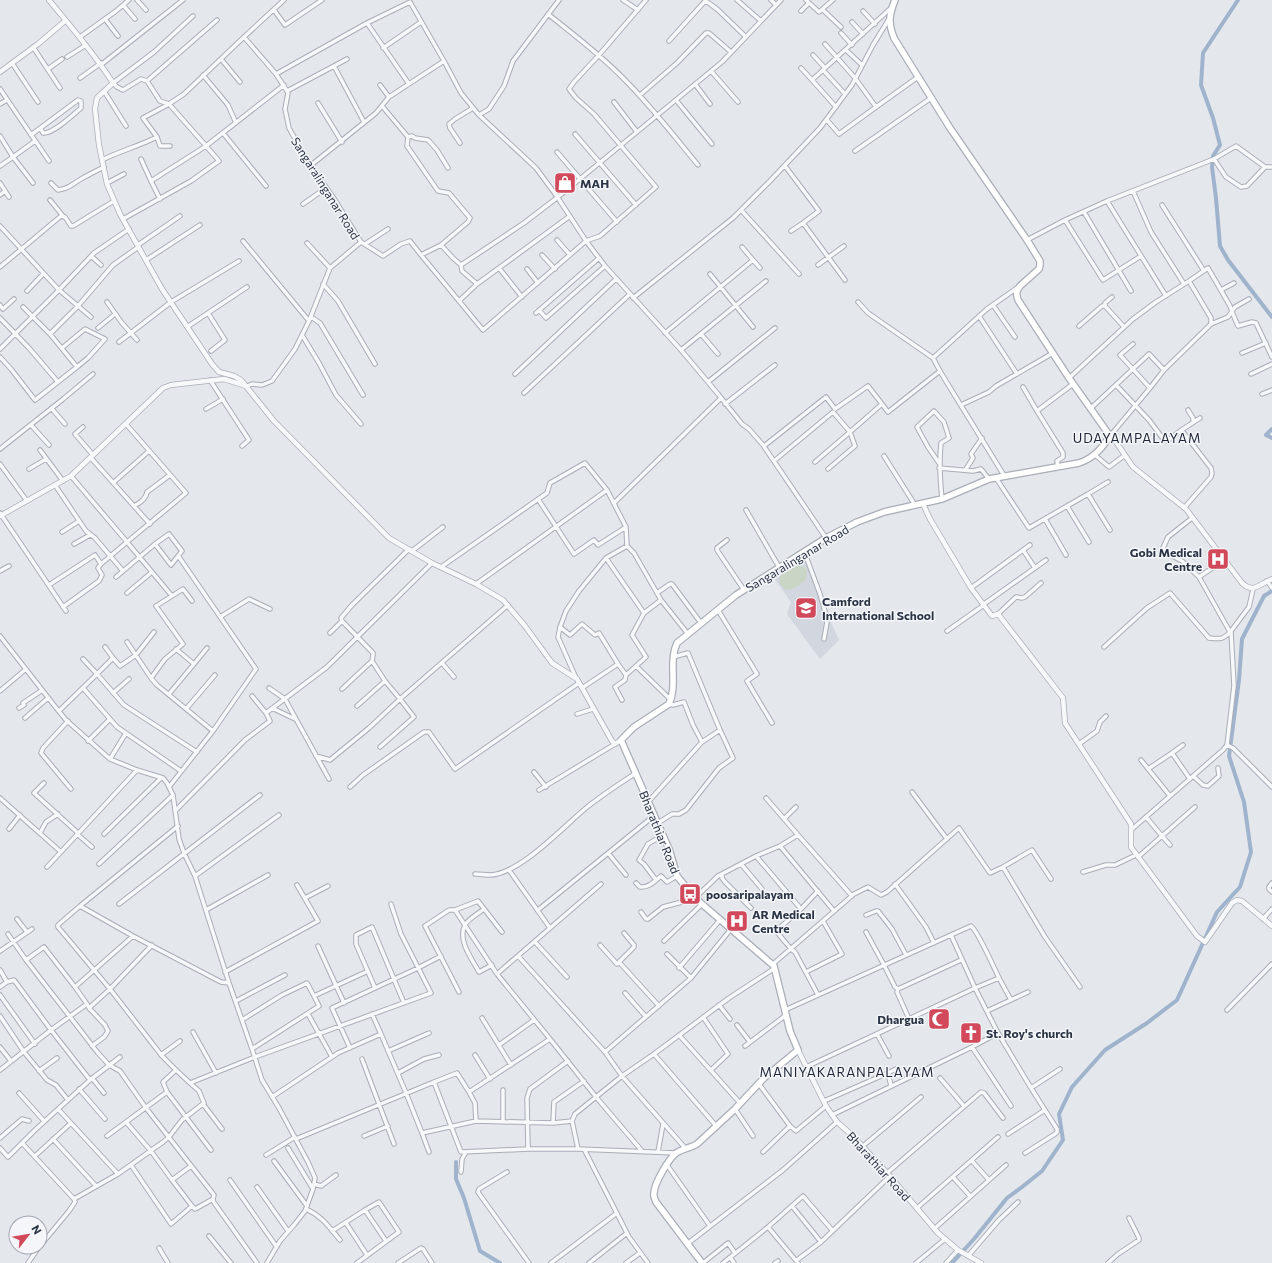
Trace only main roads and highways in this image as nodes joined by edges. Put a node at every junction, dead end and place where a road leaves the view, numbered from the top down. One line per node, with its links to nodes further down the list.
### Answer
1 (895, 0): 2 (main road, Sangaralinganar Road)
2 (621, 740): 3 (main road, Bharathiar Road)
3 (702, 1263)

